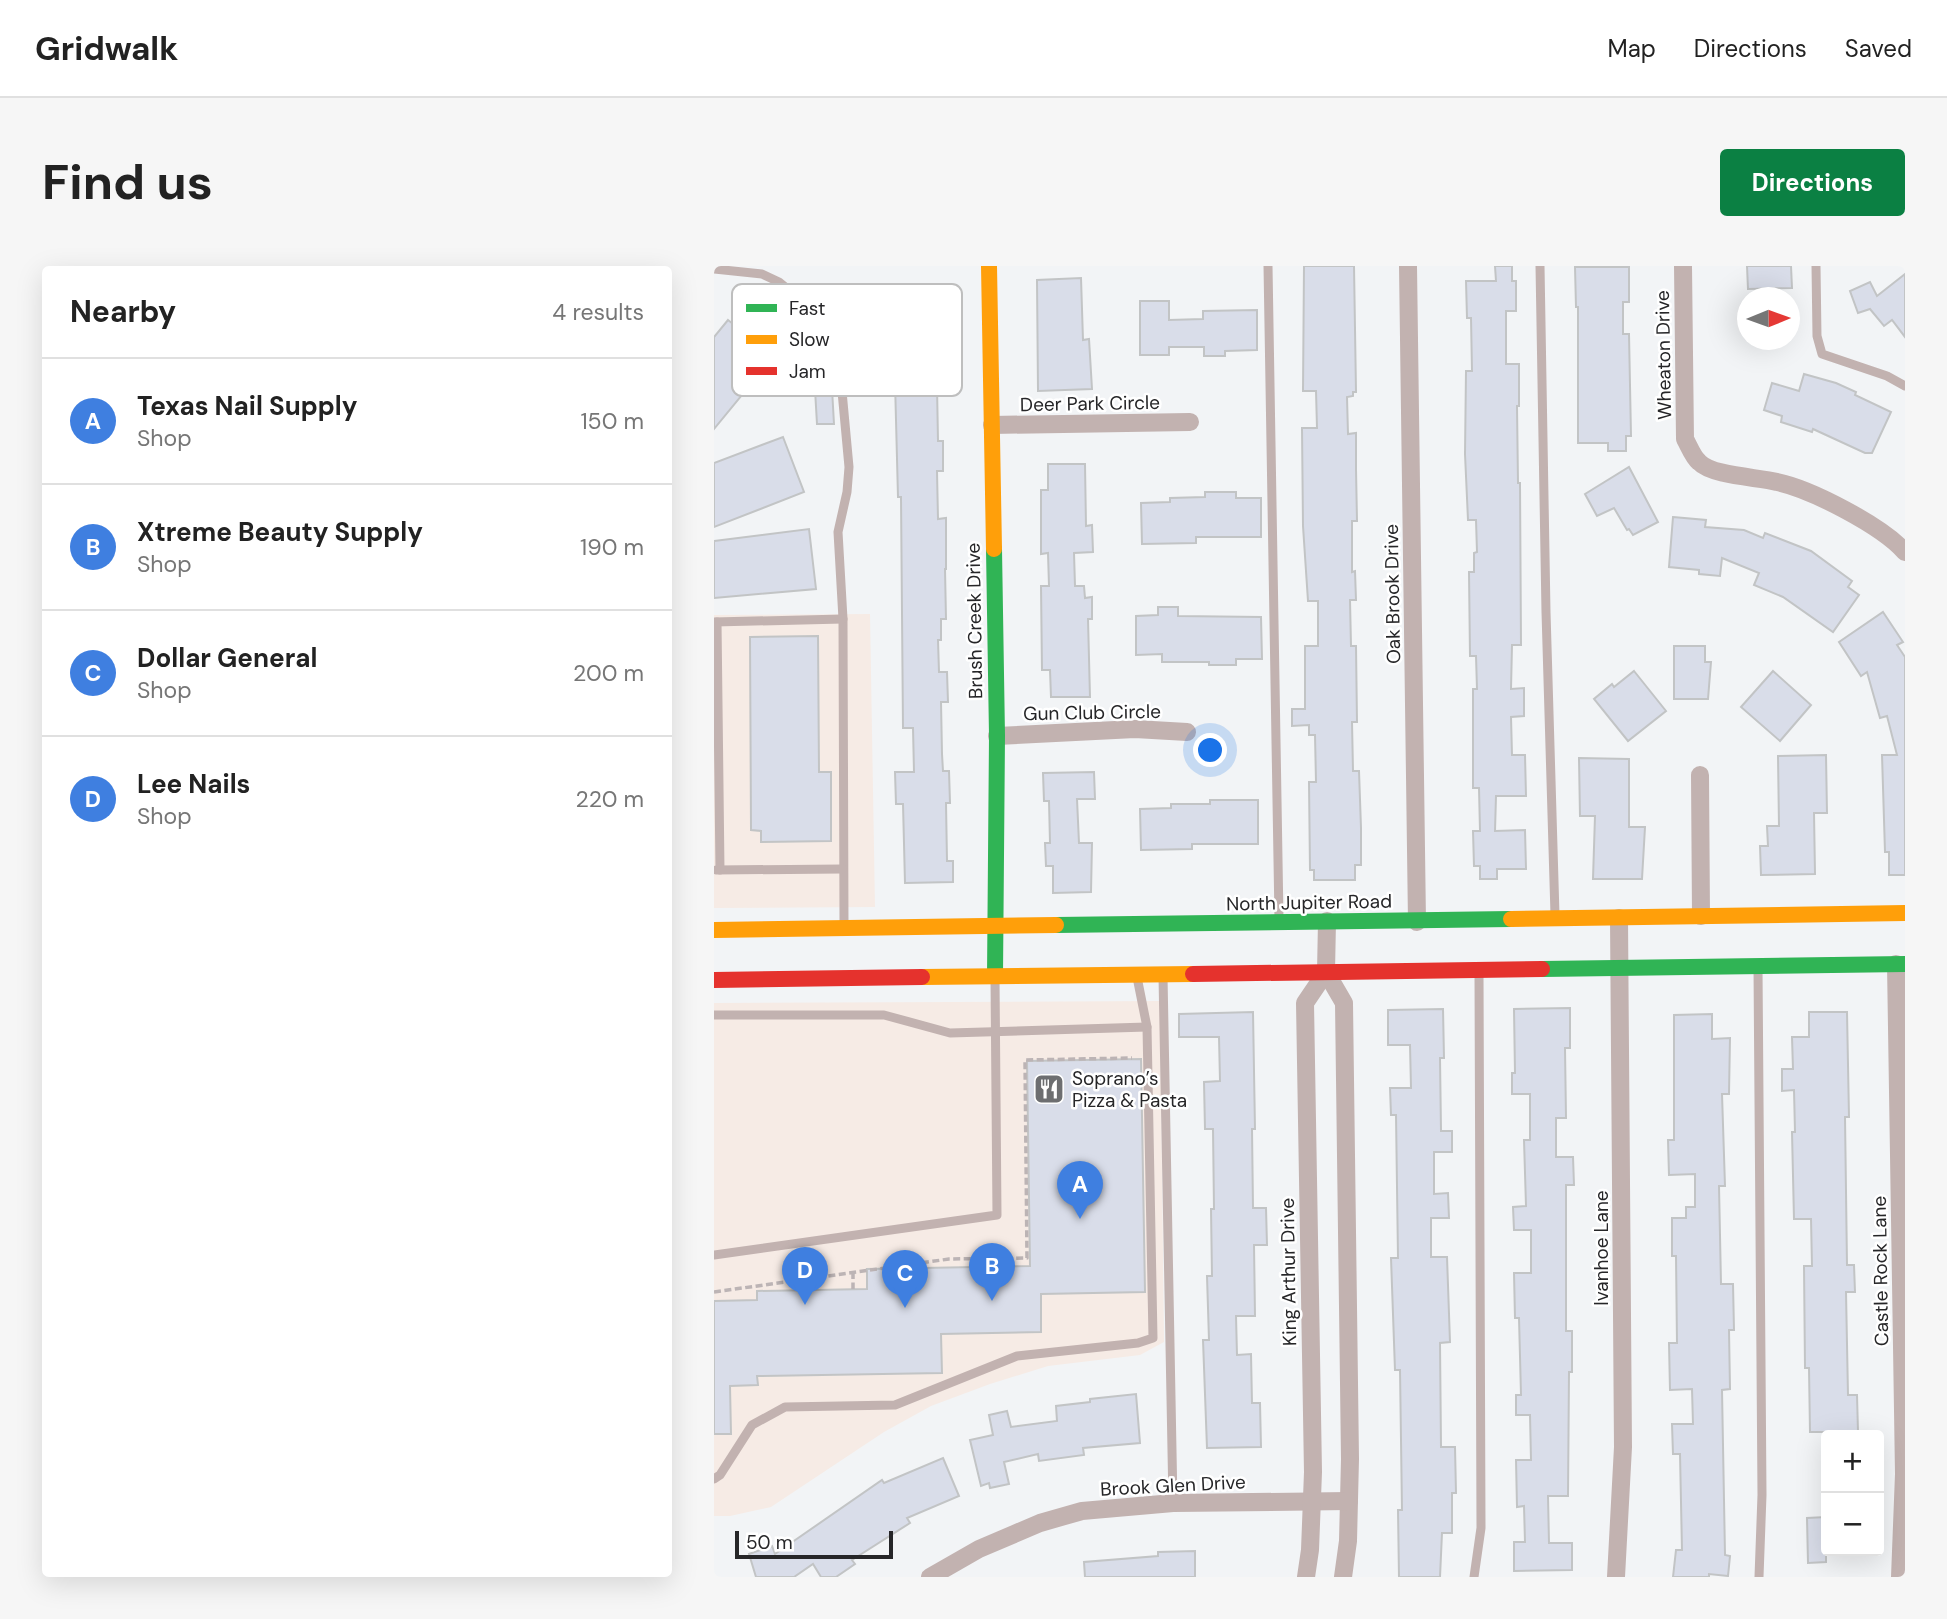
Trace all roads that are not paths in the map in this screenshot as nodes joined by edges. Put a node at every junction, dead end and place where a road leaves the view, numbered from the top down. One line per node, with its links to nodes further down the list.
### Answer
1 (989, 266): 12 (main road, Brush Creek Drive)
2 (1268, 266): 27 (lane)
3 (1408, 266): 26 (street, Oak Brook Drive)
4 (1540, 266): 24 (lane)
5 (1683, 266): 13 (street, Wheaton Drive)
6 (1816, 266): 9 (lane)
7 (714, 270): 8 (lane)
8 (781, 284)
9 (1905, 386)
10 (843, 396): 14 (lane)
11 (1190, 422): 12 (street, Deer Park Circle)
12 (992, 425): 17 (main road, Brush Creek Drive)
13 (1905, 552)
14 (843, 619): 15 (lane); 19 (lane)
15 (716, 622): 20 (lane)
16 (1187, 732): 17 (street, Gun Club Circle)
17 (997, 736): 28 (main road, Brush Creek Drive)
18 (1700, 775): 22 (street)
19 (842, 869): 20 (lane); 30 (lane)
20 (717, 870)
21 (1905, 913): 22 (main road, North Jupiter Road)
22 (1701, 916): 23 (main road, North Jupiter Road)
23 (1619, 918): 24 (main road, North Jupiter Road); 33 (street, Ivanhoe Lane)
24 (1555, 919): 26 (main road, North Jupiter Road)
25 (1327, 921): 26 (main road, North Jupiter Road); 27 (main road, North Jupiter Road); 35 (street)
26 (1417, 922)
27 (1279, 923): 28 (main road, North Jupiter Road)
28 (997, 927): 30 (main road, North Jupiter Road); 38 (main road, Brush Creek Drive)
29 (714, 930): 30 (main road, North Jupiter Road)
30 (844, 930)
31 (1900, 964): 32 (main road); 54 (street, Castle Rock Lane)
32 (1758, 966): 33 (main road); 53 (lane)
33 (1619, 968): 34 (main road); 52 (street, Ivanhoe Lane)
34 (1479, 969): 35 (main road); 51 (lane)
35 (1326, 972): 37 (main road); 45 (street, King Arthur Drive); 46 (street)
36 (1136, 974): 37 (main road); 38 (main road); 41 (lane)
37 (1163, 974): 47 (lane)
38 (995, 975): 39 (main road); 42 (lane)
39 (714, 980)
40 (714, 1015): 42 (lane)
41 (1147, 1027): 42 (lane); 44 (lane)
42 (994, 1030): 43 (lane)
43 (714, 1255)
44 (714, 1479)
45 (1311, 1501): 46 (street, Brook Glen Drive); 47 (street, Brook Glen Drive); 49 (street, King Arthur Drive)
46 (1349, 1501): 50 (street)
47 (1173, 1503): 48 (street, Brook Glen Drive)
48 (930, 1577)
49 (1306, 1577)
50 (1343, 1577)
51 (1474, 1577)
52 (1616, 1577)
53 (1759, 1577)
54 (1900, 1577)

